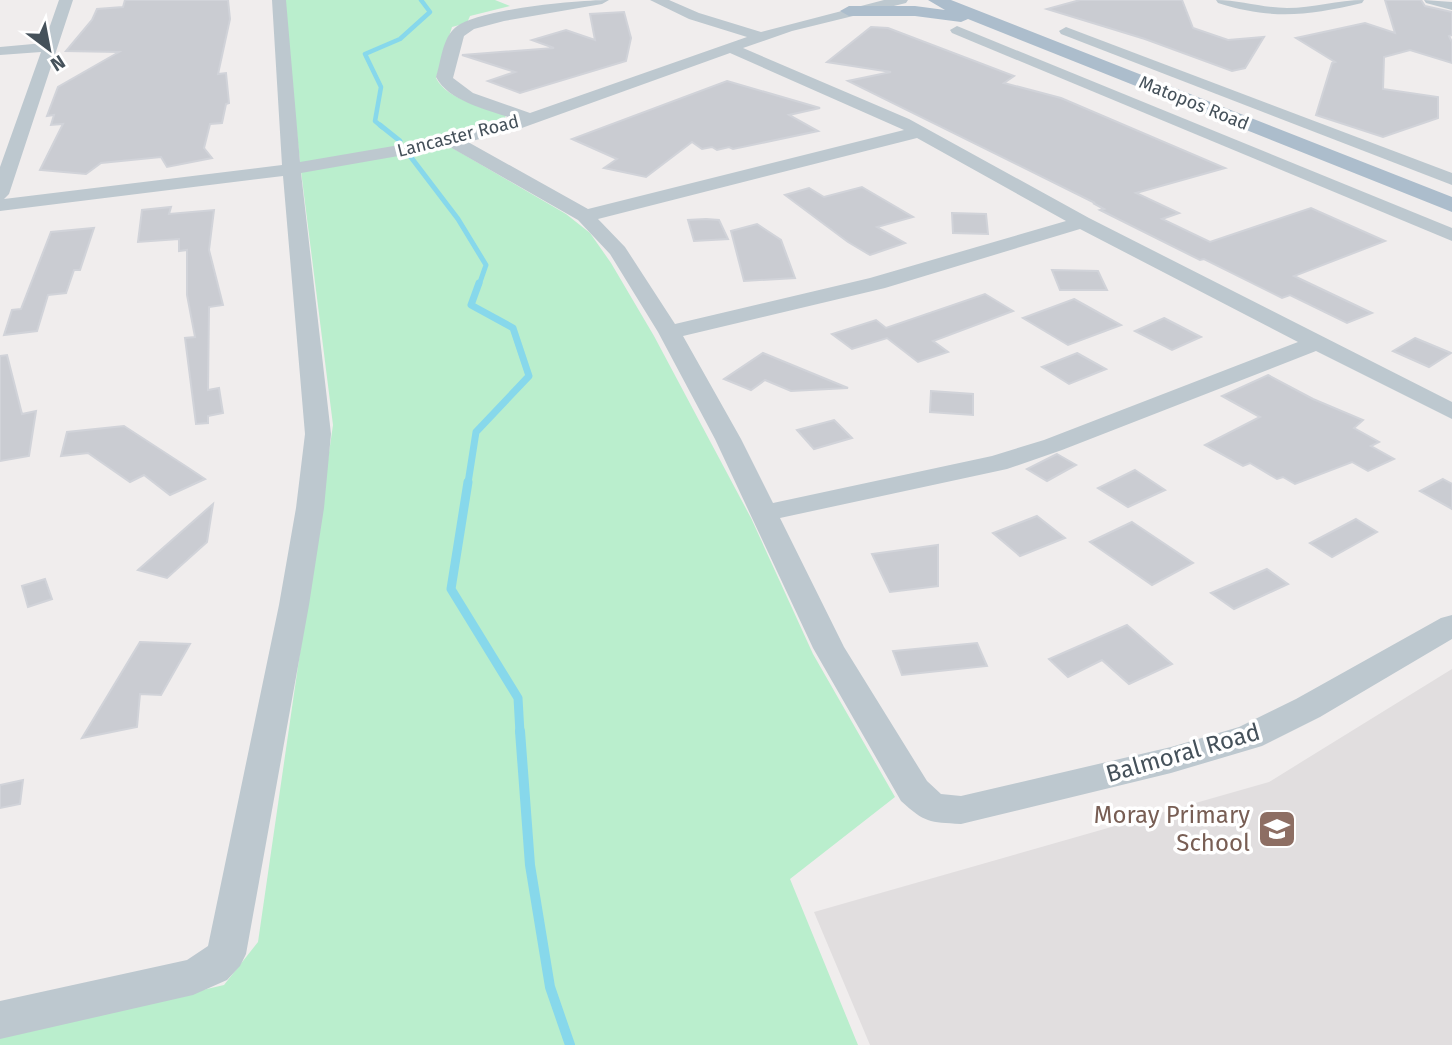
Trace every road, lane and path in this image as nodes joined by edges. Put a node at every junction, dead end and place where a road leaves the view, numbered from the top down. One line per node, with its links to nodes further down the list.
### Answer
1 (66, 0): 17 (street)
2 (279, 0): 23 (street)
3 (602, 0): 20 (street)
4 (657, 0): 16 (street)
5 (901, 0): 11 (street, Lancaster Road)
6 (936, 0): 13 (main road, Matopos Road)
7 (1223, 0): 8 (street)
8 (1357, 0)
9 (1431, 0): 12 (street)
10 (986, 1): 13 (main road)
11 (863, 6): 13 (main road); 16 (street, Lancaster Road)
12 (1452, 6)
13 (989, 21): 27 (main road, Matopos Road)
14 (957, 30): 30 (street)
15 (1066, 31): 24 (street)
16 (762, 37): 18 (street, Lancaster Road)
17 (49, 47): 19 (street); 25 (street)
18 (732, 49): 20 (street, Lancaster Road); 21 (street)
19 (0, 51)
20 (529, 119): 22 (street, Lancaster Road)
21 (918, 132): 28 (street); 29 (street)
22 (453, 142): 23 (street, Lancaster Road); 28 (street)
23 (291, 169): 26 (street, Lancaster Road); 36 (street)
24 (1452, 179)
25 (0, 194)
26 (0, 205)
27 (1452, 205)
28 (585, 216): 31 (street)
29 (1082, 222): 31 (street); 32 (street)
30 (1452, 235)
31 (669, 332): 34 (street)
32 (1316, 343): 33 (street); 34 (street)
33 (1452, 412)
34 (765, 513): 35 (street, Balmoral Road)
35 (1452, 625)
36 (0, 1020)

